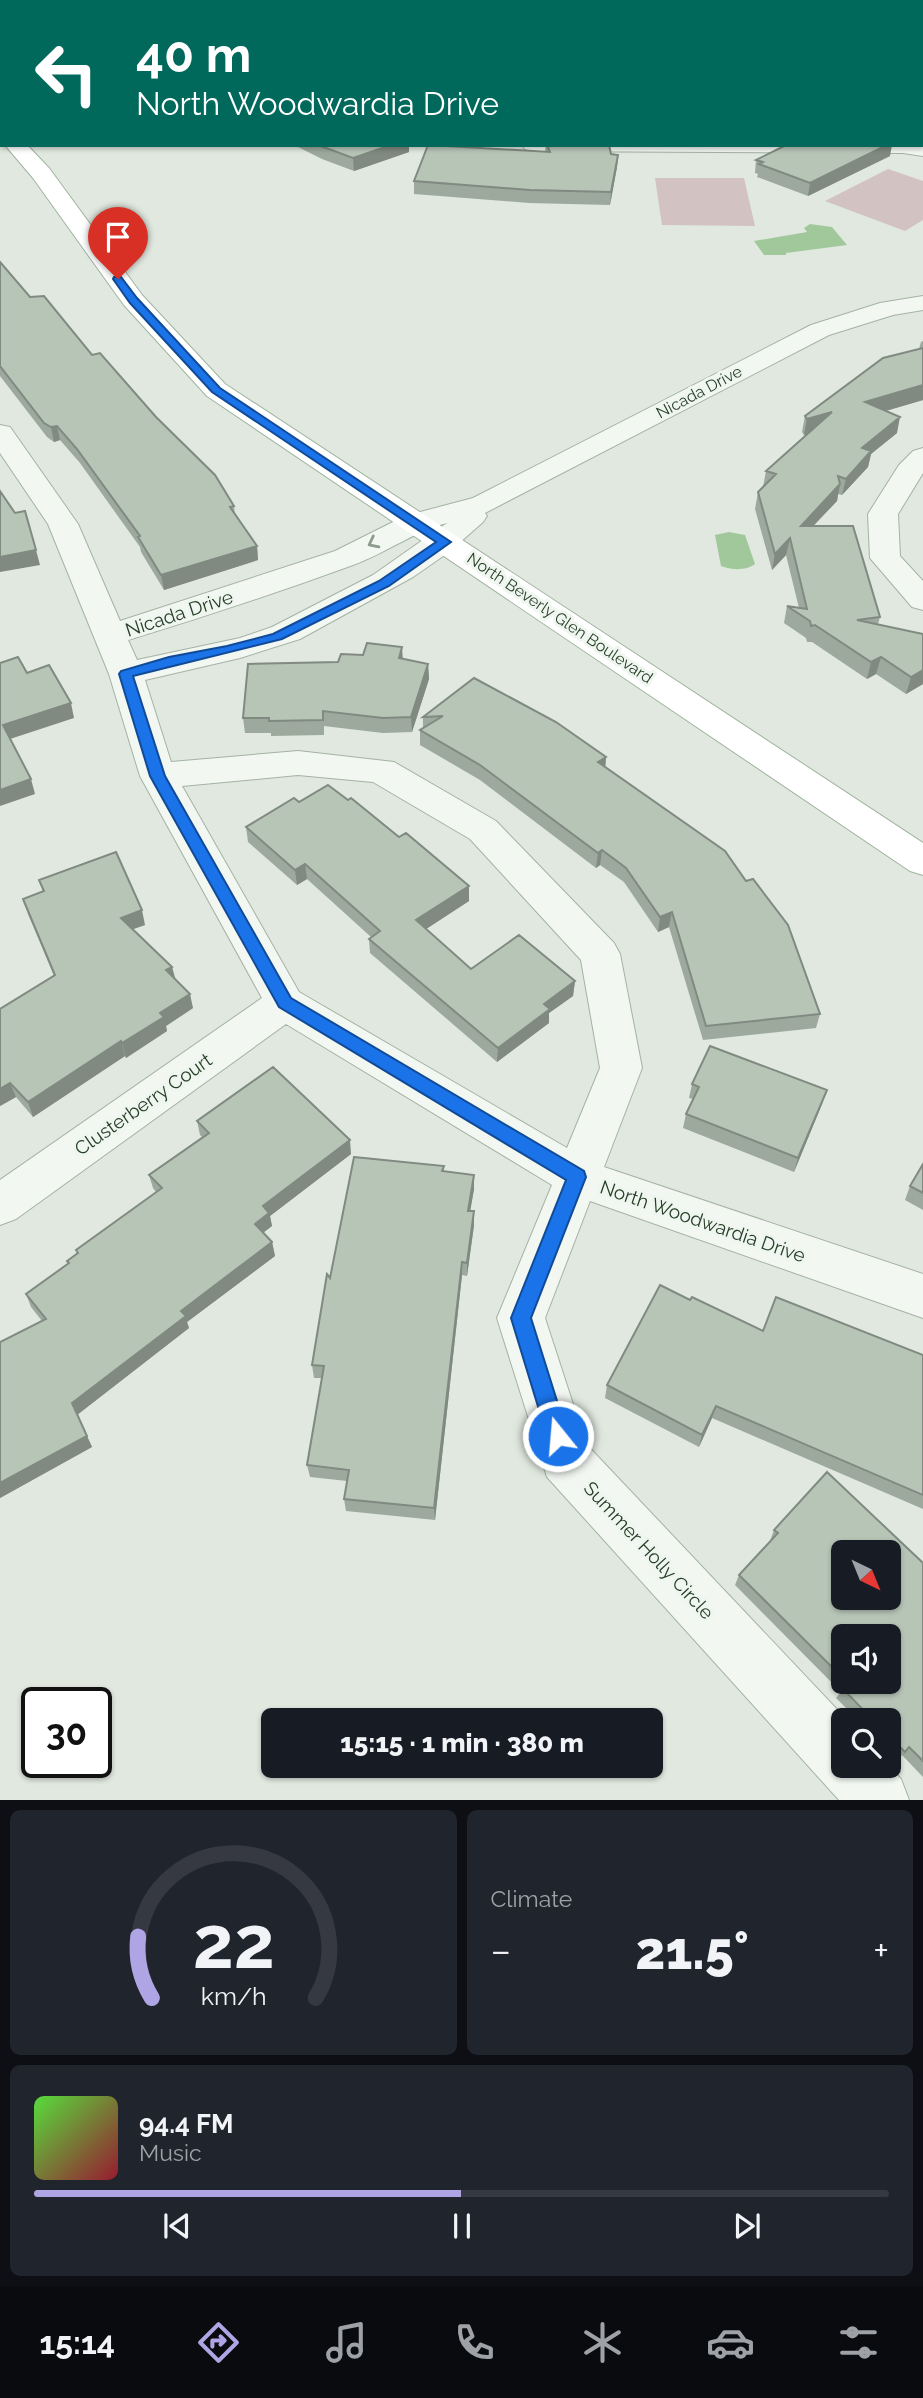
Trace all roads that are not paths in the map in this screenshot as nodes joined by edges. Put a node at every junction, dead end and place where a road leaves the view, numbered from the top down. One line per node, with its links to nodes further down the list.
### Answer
1 (17, 147): 8 (main road, North Beverly Glen Boulevard)
2 (903, 147): 3 (street)
3 (923, 150)
4 (923, 303): 7 (street, Nicada Drive)
5 (0, 433): 11 (street, North Woodwardia Drive)
6 (923, 457): 10 (street)
7 (484, 504): 8 (street, Nicada Drive); 9 (street, Nicada Drive)
8 (416, 522): 9 (main road, North Beverly Glen Boulevard); 11 (street, Nicada Drive, one-way to 11)
9 (445, 542): 12 (street, Nicada Drive); 14 (main road, North Beverly Glen Boulevard)
10 (923, 600)
11 (109, 635): 12 (street, North Woodwardia Drive)
12 (126, 674): 13 (street, North Woodwardia Drive)
13 (158, 776): 15 (street, North Woodwardia Drive); 16 (street, Summer Holly Circle)
14 (923, 861)
15 (285, 1003): 16 (street, North Woodwardia Drive); 17 (street, Clusterberry Court)
16 (577, 1177): 18 (street, North Woodwardia Drive); 19 (street, Summer Holly Circle)
17 (0, 1205)
18 (923, 1296)
19 (831, 1746)
20 (859, 1778): 21 (street)
21 (880, 1800)

